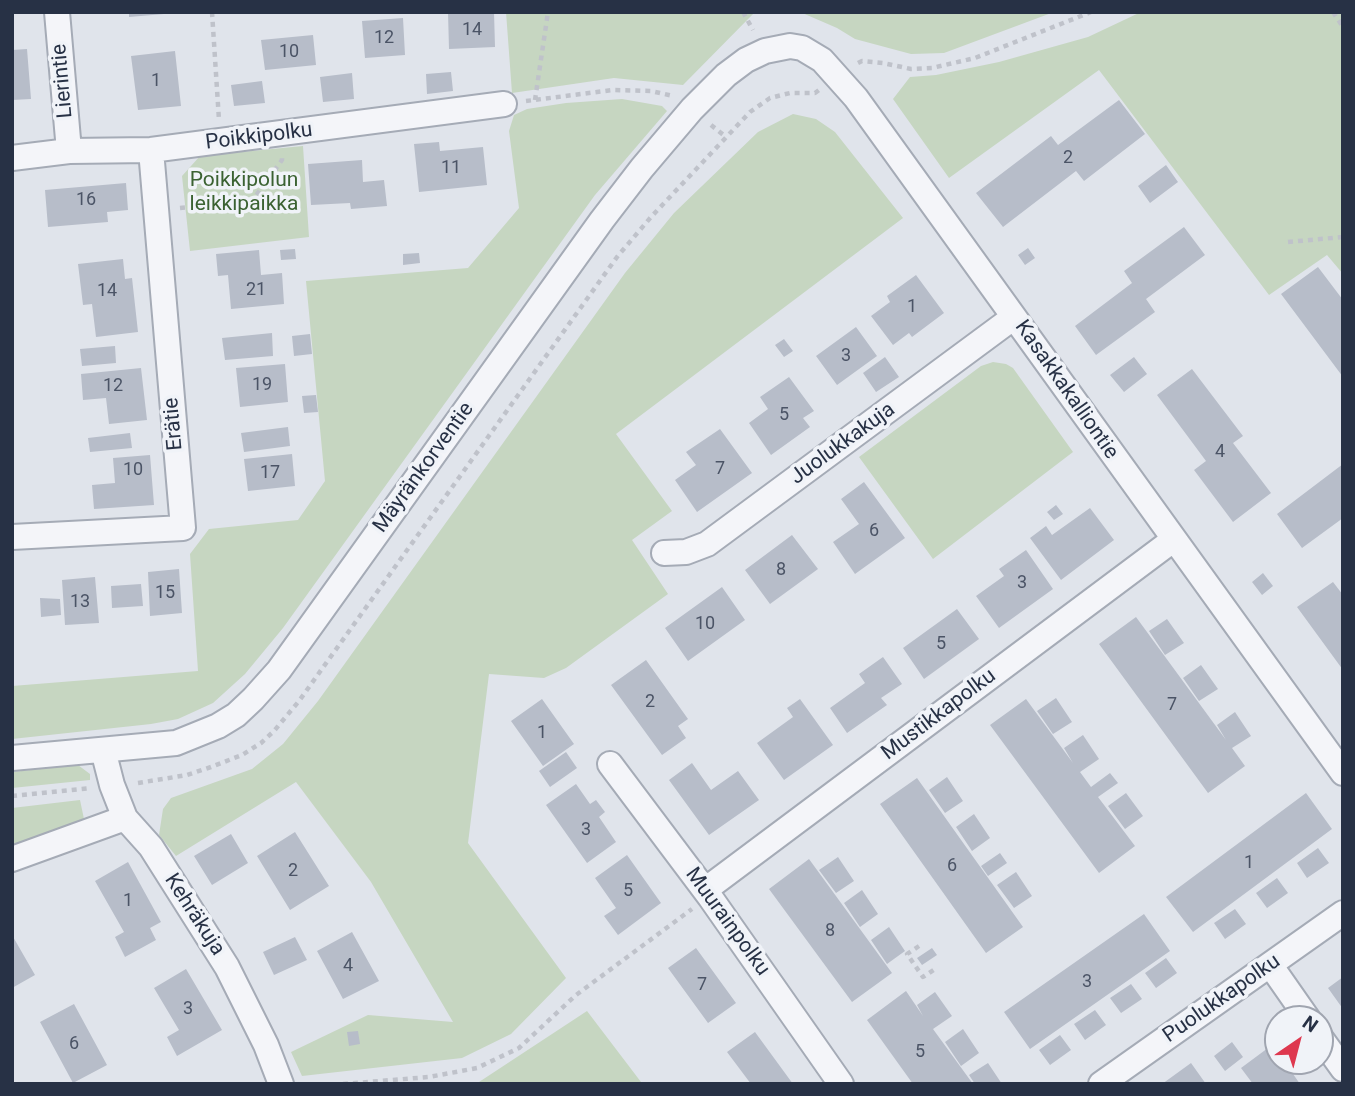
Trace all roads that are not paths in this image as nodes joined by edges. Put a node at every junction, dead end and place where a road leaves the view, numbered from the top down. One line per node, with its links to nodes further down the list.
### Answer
1 (57, 12): 4 (street, Lierintie)
2 (765, 51): 7 (street, Kasakkakalliontie); 11 (street, Mäyränkorventie)
3 (505, 104): 5 (street, Poikkipolku)
4 (69, 150): 5 (street, Poikkipolku); 6 (street, Poikkipolku)
5 (151, 150): 8 (street, Erätie)
6 (12, 158)
7 (1014, 317): 9 (street, Kasakkakalliontie); 10 (street, Juolukkakuja)
8 (12, 537)
9 (1173, 540): 14 (street, Kasakkakalliontie); 17 (street, Mustikkapolku)
10 (664, 553)
11 (103, 750): 12 (street, Mäyränkorventie); 15 (street, Kehräkuja)
12 (12, 758)
13 (610, 764): 17 (street, Muurainpolku)
14 (1343, 773)
15 (125, 818): 16 (street); 21 (street, Kehräkuja)
16 (12, 859)
17 (707, 893): 22 (street, Muurainpolku)
18 (1343, 913): 19 (street, Puolukkapolku)
19 (1271, 966): 20 (street); 23 (street, Puolukkapolku)
20 (1298, 1005)
21 (281, 1084)
22 (841, 1084)
23 (1101, 1084)

